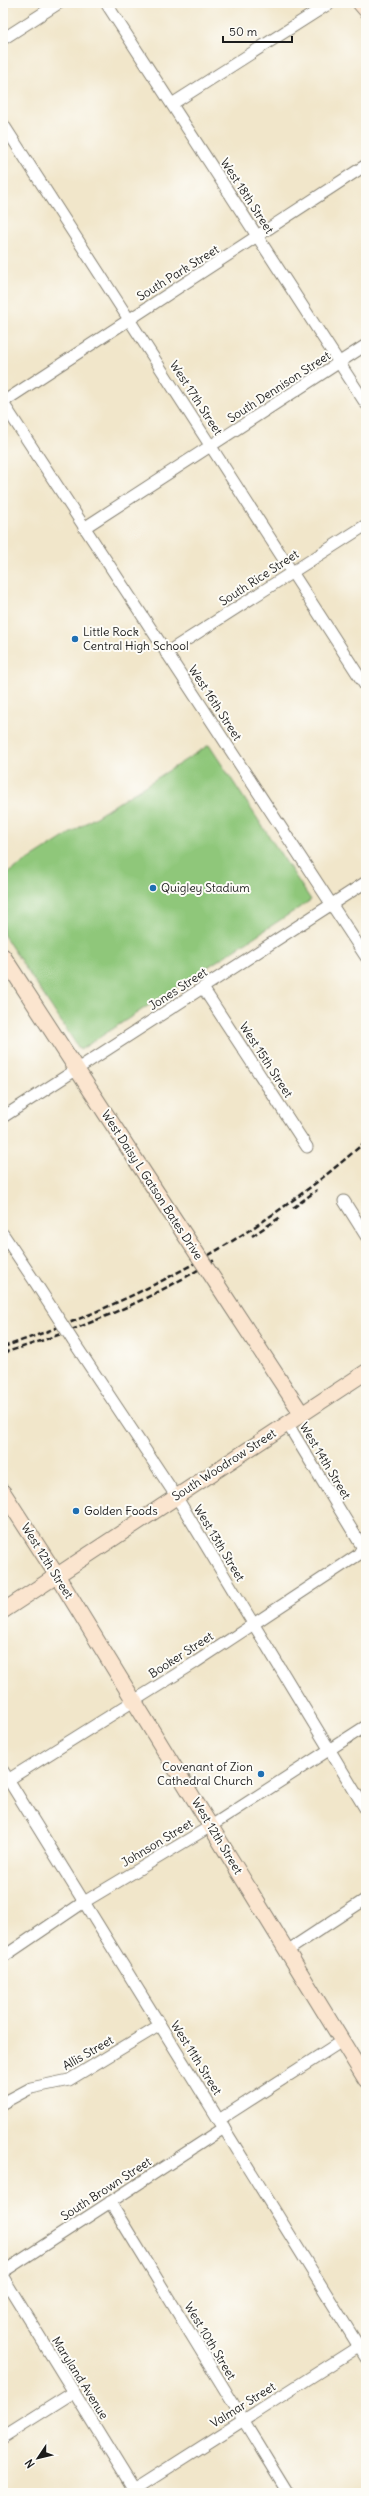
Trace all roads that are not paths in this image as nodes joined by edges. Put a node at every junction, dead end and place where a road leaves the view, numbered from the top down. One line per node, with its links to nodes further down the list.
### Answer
1 (59, 3): 6 (street)
2 (106, 3): 7 (street, West 18th Street)
3 (330, 3): 7 (street)
4 (360, 3): 5 (main road)
5 (366, 10)
6 (3, 39)
7 (172, 104): 10 (street, West 18th Street)
8 (3, 124): 11 (street, West 17th Street)
9 (366, 165): 10 (street, South Park Street)
10 (258, 237): 11 (street, South Park Street); 13 (street, West 18th Street)
11 (129, 319): 14 (street, South Park Street); 16 (street, West 17th Street)
12 (366, 345): 13 (street, South Dennison Street)
13 (340, 363): 15 (street, West 18th Street); 16 (street, South Dennison Street)
14 (3, 402): 18 (street, West 16th Street)
15 (366, 404)
16 (211, 446): 18 (street, South Dennison Street); 19 (street, West 17th Street)
17 (366, 525): 19 (street, South Rice Street)
18 (84, 528): 20 (street, West 16th Street)
19 (292, 572): 20 (street, South Rice Street); 21 (street, West 17th Street)
20 (166, 653): 23 (street, West 16th Street)
21 (366, 687)
22 (366, 882): 23 (street, Jones Street)
23 (332, 904): 25 (street, West 16th Street); 26 (street, Jones Street)
24 (3, 956): 27 (main road, West Daisy L Gatson Bates Drive)
25 (366, 957)
26 (203, 988): 27 (street, Jones Street); 29 (street, West 15th Street)
27 (77, 1070): 28 (street, Jones Street); 34 (main road, West Daisy L Gatson Bates Drive, bridge)
28 (3, 1116)
29 (307, 1147)
30 (344, 1202): 32 (street)
31 (3, 1234): 37 (street, West 13th Street, bridge)
32 (366, 1236)
33 (366, 1372): 34 (main road, South Woodrow Street)
34 (302, 1414): 35 (main road, South Woodrow Street)
35 (287, 1423): 37 (main road, South Woodrow Street); 38 (street, West 14th Street)
36 (3, 1492): 39 (main road, West 12th Street)
37 (176, 1496): 39 (main road, South Woodrow Street); 41 (street, West 13th Street)
38 (365, 1547): 41 (street, Booker Street)
39 (57, 1576): 40 (main road, South Woodrow Street); 42 (main road, West 12th Street)
40 (3, 1611)
41 (252, 1623): 42 (street, Booker Street); 44 (street, West 13th Street)
42 (134, 1701): 45 (street, Booker Street); 47 (main road, West 12th Street)
43 (366, 1726): 44 (street, Johnson Street)
44 (330, 1749): 46 (street, West 13th Street); 47 (street, Johnson Street)
45 (5, 1778): 49 (street, West 11th Street)
46 (366, 1810)
47 (211, 1826): 49 (street, Johnson Street); 50 (main road, West 12th Street)
48 (366, 1898): 50 (street)
49 (84, 1902): 51 (street, Johnson Street); 52 (street, West 11th Street)
50 (287, 1951): 53 (main road, West 12th Street)
51 (3, 1957)
52 (160, 2025): 55 (street, Allis Street); 56 (street, West 11th Street)
53 (342, 2041): 54 (main road, West 12th Street); 56 (street, South Brown Street)
54 (365, 2076)
55 (3, 2103)
56 (221, 2124): 57 (street, South Brown Street); 60 (street, West 11th Street)
57 (110, 2202): 58 (street, South Brown Street); 63 (street, West 10th Street)
58 (3, 2272)
59 (3, 2277): 62 (street, Maryland Avenue)
60 (363, 2344): 61 (street, West 11th Street); 63 (street, Valmar Street)
61 (366, 2358)
62 (74, 2392): 64 (street); 65 (street, Maryland Avenue)
63 (243, 2421): 65 (street, Valmar Street); 66 (street, West 10th Street)
64 (3, 2437)
65 (135, 2491)
66 (288, 2493)

